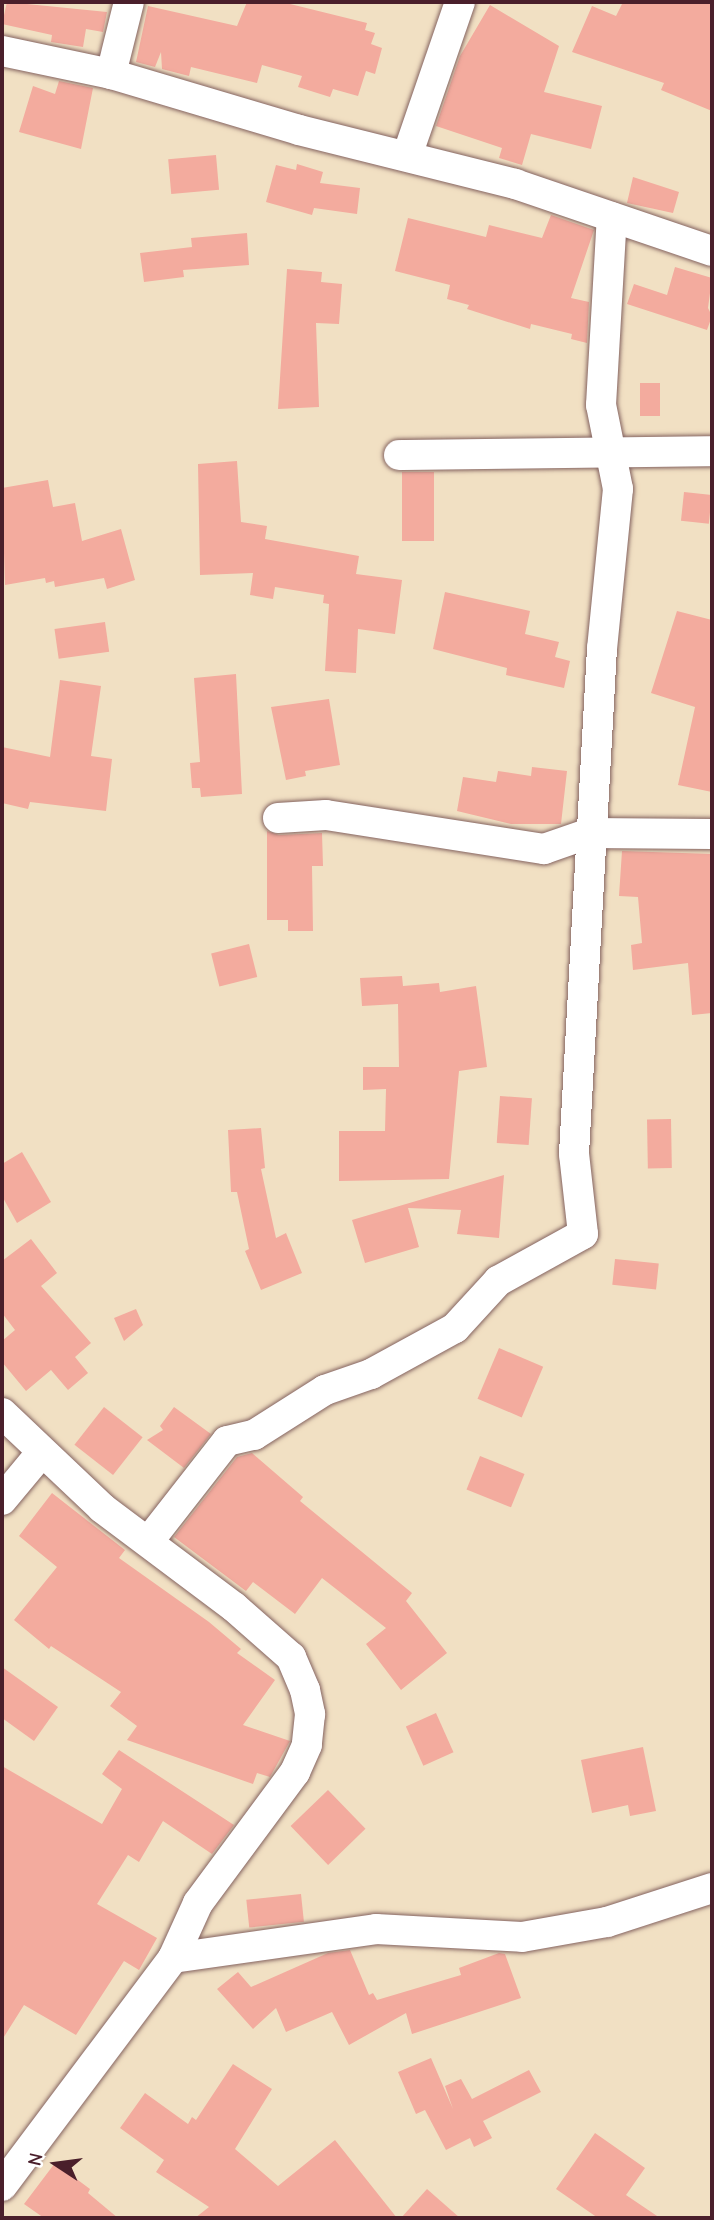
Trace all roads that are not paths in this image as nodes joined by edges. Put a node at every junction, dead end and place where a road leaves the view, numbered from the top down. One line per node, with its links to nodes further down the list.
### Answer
1 (130, 2): 4 (street)
2 (460, 2): 5 (street)
3 (2, 51): 4 (street)
4 (111, 74): 5 (street)
5 (407, 156): 6 (street)
6 (612, 217): 7 (street); 10 (street)
7 (712, 251)
8 (712, 451): 10 (street)
9 (399, 454): 10 (street)
10 (611, 454): 12 (street)
11 (278, 818): 12 (street)
12 (590, 833): 13 (street); 17 (street)
13 (712, 834)
14 (2, 1413): 15 (street)
15 (41, 1453): 16 (street); 17 (street)
16 (2, 1500)
17 (148, 1542): 19 (street)
18 (712, 1888): 19 (street)
19 (173, 1958): 20 (street)
20 (2, 2186)

